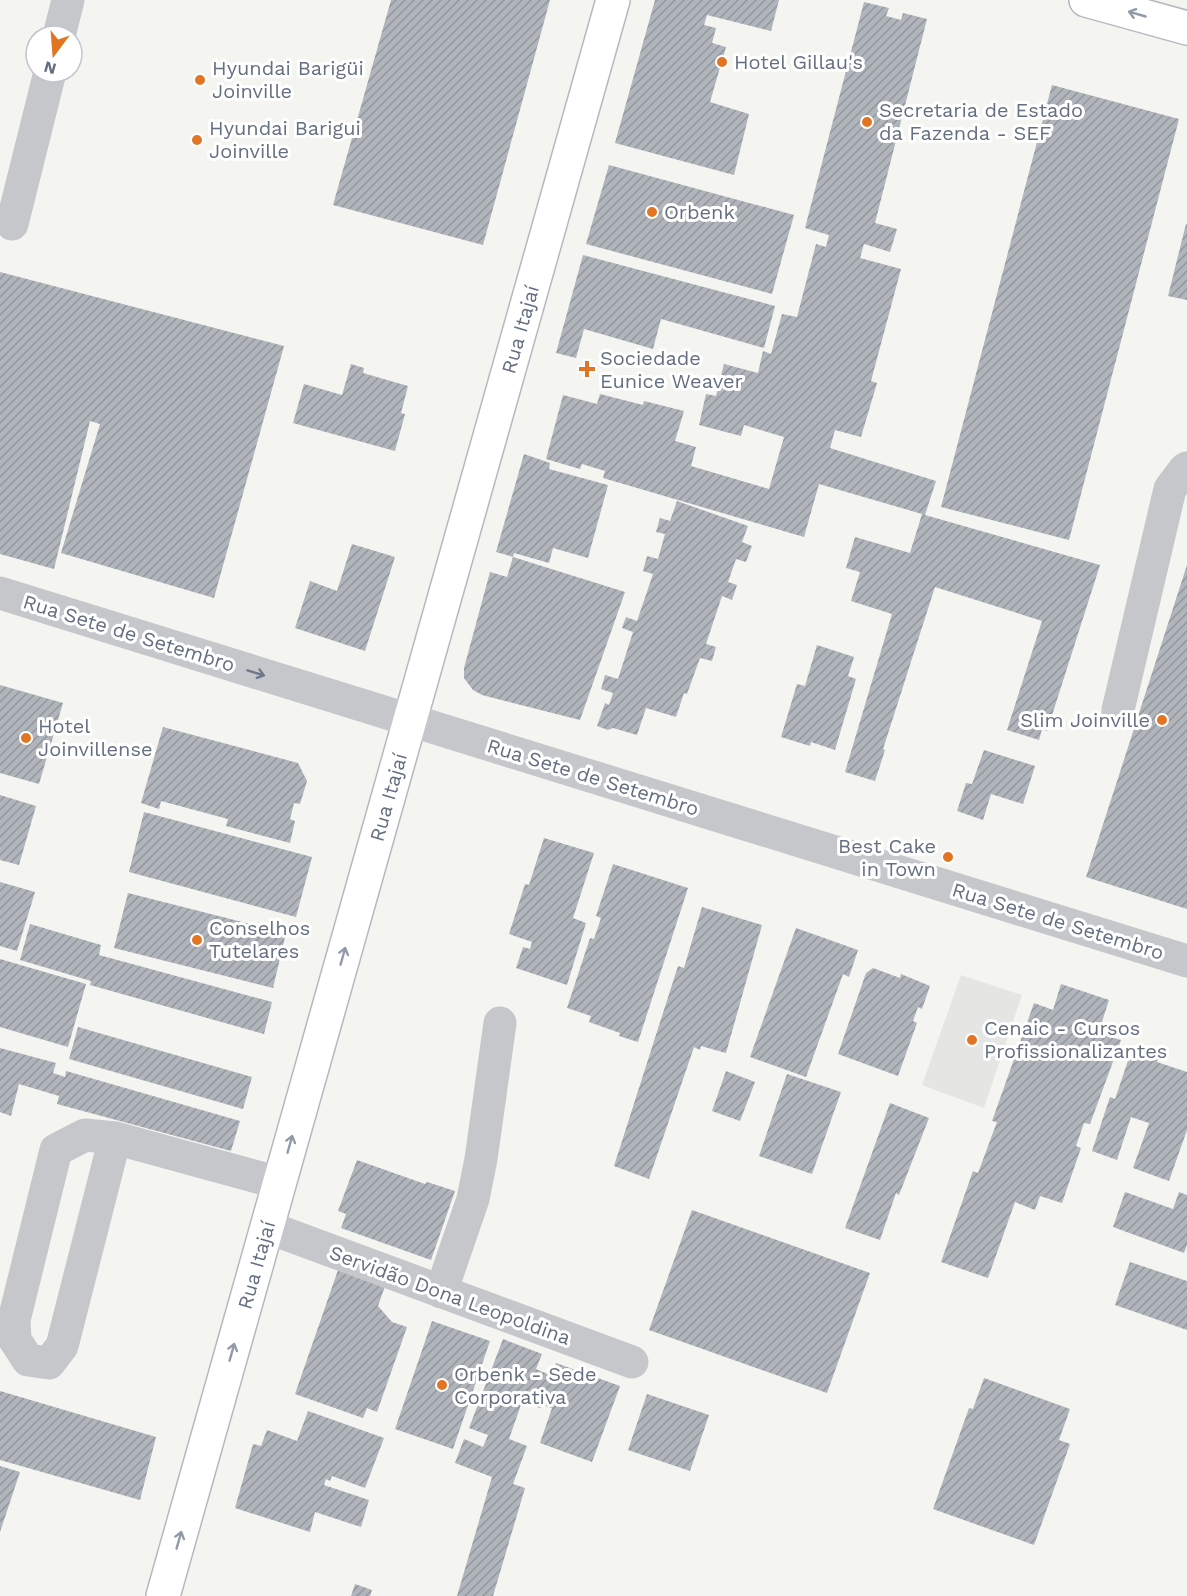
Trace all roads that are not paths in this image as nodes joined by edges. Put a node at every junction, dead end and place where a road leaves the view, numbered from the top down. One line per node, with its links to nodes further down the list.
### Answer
1 (68, 0): 4 (street)
2 (613, 0): 11 (main road, Rua Itajaí)
3 (1086, 0): 5 (main road, one-way to 3)
4 (62, 24)
5 (1187, 28)
6 (47, 84): 7 (street)
7 (12, 224)
8 (1187, 468): 10 (street)
9 (0, 593): 11 (street, Rua Sete de Setembro, one-way to 11)
10 (1118, 710)
11 (410, 720): 12 (street, Rua Sete de Setembro); 15 (main road, Rua Itajaí, one-way to 11)
12 (1187, 961)
13 (500, 1023): 17 (street)
14 (115, 1138): 14 (street); 15 (street)
15 (279, 1183): 16 (main road, Rua Itajaí)
16 (267, 1227): 17 (street, Servidão Dona Leopoldina); 19 (main road, Rua Itajaí, one-way to 16)
17 (441, 1292): 18 (street, Servidão Dona Leopoldina)
18 (632, 1362)
19 (164, 1596)

